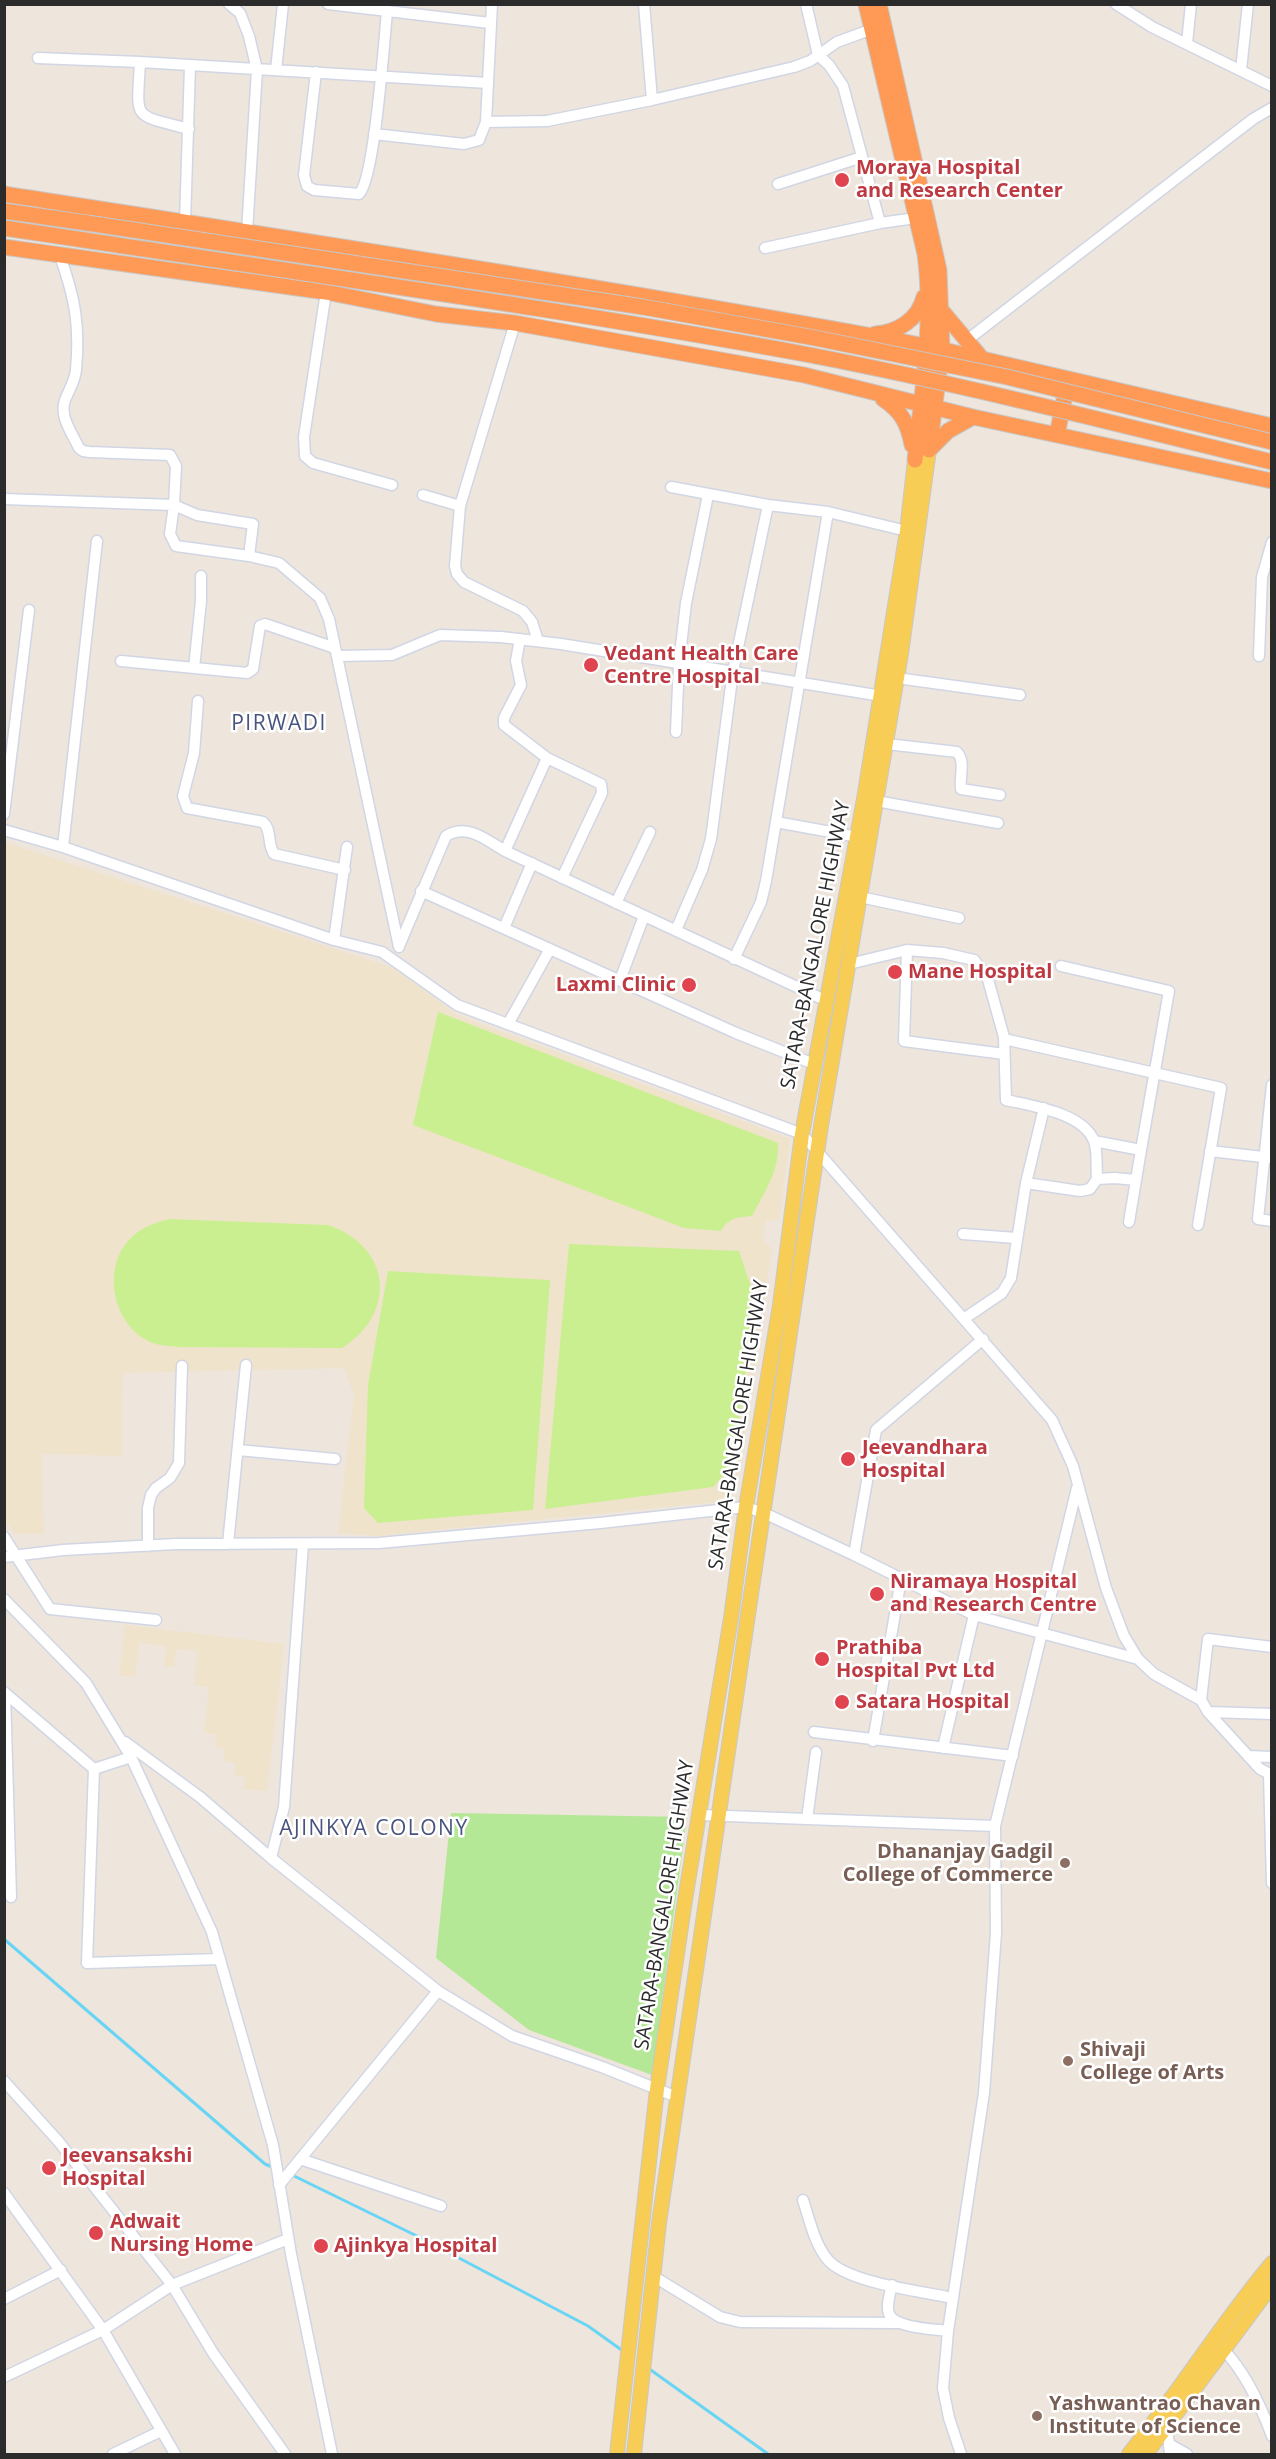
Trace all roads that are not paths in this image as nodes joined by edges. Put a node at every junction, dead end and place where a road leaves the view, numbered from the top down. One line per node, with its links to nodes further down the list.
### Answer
1 (229, 4): 20 (street)
2 (283, 4): 21 (street)
3 (328, 4): 12 (street)
4 (492, 4): 13 (street)
5 (644, 4): 27 (street)
6 (806, 4): 16 (street)
7 (866, 4): 14 (highway)
8 (879, 4): 14 (highway)
9 (1116, 4): 15 (street)
10 (1191, 4): 15 (street)
11 (1248, 4): 22 (street)
12 (387, 12): 13 (street); 24 (street)
13 (490, 23): 25 (street)
14 (877, 27): 16 (street); 36 (highway); 46 (highway)
15 (1187, 43): 22 (street)
16 (818, 55): 27 (street); 32 (street)
17 (38, 58): 18 (street)
18 (140, 62): 19 (street); 30 (street)
19 (190, 66): 20 (street); 30 (street)
20 (257, 70): 21 (street); 40 (street)
21 (276, 70): 23 (street)
22 (1241, 70): 26 (street)
23 (316, 72): 24 (street); 31 (street)
24 (381, 78): 25 (street); 31 (street)
25 (488, 83): 29 (street)
26 (1272, 86)
27 (651, 100): 29 (street)
28 (1272, 108): 49 (street)
29 (486, 122): 31 (street)
30 (189, 129): 37 (street)
31 (374, 134)
32 (862, 157): 33 (street); 38 (street)
33 (778, 184)
34 (4, 194): 37 (highway)
35 (4, 211): 59 (highway, bridge)
36 (916, 218): 38 (street); 44 (highway)
37 (185, 222): 40 (highway)
38 (880, 223): 42 (street)
39 (4, 228): 62 (highway, bridge)
40 (247, 232): 48 (highway)
41 (4, 247): 43 (highway)
42 (765, 248)
43 (60, 256): 45 (highway); 69 (street)
44 (928, 276): 48 (highway); 50 (highway)
45 (326, 292): 47 (highway); 64 (street)
46 (942, 310): 49 (highway); 51 (highway)
47 (515, 323): 54 (highway); 71 (street)
48 (869, 335): 50 (highway)
49 (966, 341): 52 (highway)
50 (927, 346): 51 (highway); 55 (highway)
51 (942, 349): 52 (highway); 55 (highway)
52 (984, 361): 53 (highway)
53 (1068, 380): 57 (highway); 58 (highway)
54 (876, 394): 55 (highway); 61 (highway)
55 (928, 406): 56 (highway); 60 (highway, SATARA-BANGALORE HIGHWAY); 61 (highway, SATARA-BANGALORE HIGHWAY)
56 (973, 417): 58 (highway); 60 (highway)
57 (1272, 426)
58 (1057, 435): 63 (highway)
59 (1272, 442)
60 (929, 450): 87 (main road, SATARA-BANGALORE HIGHWAY)
61 (915, 460): 73 (main road, SATARA-BANGALORE HIGHWAY)
62 (1272, 462)
63 (1272, 481)
64 (392, 486)
65 (671, 487): 67 (street)
66 (423, 495): 71 (street)
67 (708, 495): 70 (street); 84 (street)
68 (4, 499): 69 (street)
69 (174, 505): 76 (street); 76 (street)
70 (768, 505): 72 (street); 86 (street)
71 (460, 506): 80 (street)
72 (828, 512): 73 (street); 88 (street)
73 (907, 531): 90 (main road, SATARA-BANGALORE HIGHWAY)
74 (98, 541): 103 (street)
75 (1272, 542): 82 (street)
76 (249, 556): 81 (street)
77 (201, 576): 85 (street)
78 (29, 610): 97 (street)
79 (520, 639): 80 (street); 81 (street); 94 (street)
80 (538, 641): 84 (street)
81 (336, 652): 85 (street); 117 (street)
82 (1259, 656)
83 (122, 661): 85 (street)
84 (679, 663): 86 (street); 92 (street)
85 (194, 668)
86 (733, 671): 88 (street); 115 (street)
87 (897, 678): 89 (street); 90 (main road, SATARA-BANGALORE HIGHWAY)
88 (799, 682): 90 (street); 98 (street)
89 (1020, 695)
90 (887, 697): 93 (main road, SATARA-BANGALORE HIGHWAY); 102 (main road, SATARA-BANGALORE HIGHWAY)
91 (198, 701): 107 (street)
92 (676, 732)
93 (887, 744): 95 (street); 96 (main road, SATARA-BANGALORE HIGHWAY)
94 (547, 758): 105 (street); 108 (street)
95 (1000, 795)
96 (876, 801): 99 (street); 110 (main road, SATARA-BANGALORE HIGHWAY)
97 (4, 814)
98 (776, 822): 102 (street); 120 (street)
99 (998, 823)
100 (4, 830): 103 (street)
101 (650, 832): 111 (street)
102 (858, 837): 125 (main road, SATARA-BANGALORE HIGHWAY)
103 (63, 847): 116 (street)
104 (347, 847): 107 (street)
105 (506, 851): 106 (street); 109 (street)
106 (532, 863): 108 (street); 114 (street)
107 (345, 870): 116 (street)
108 (562, 878): 111 (street)
109 (421, 891): 114 (street); 117 (street)
110 (860, 897): 113 (street); 122 (main road, SATARA-BANGALORE HIGHWAY)
111 (616, 903): 112 (street)
112 (644, 916): 115 (street); 124 (street)
113 (959, 918)
114 (504, 928): 118 (street)
115 (676, 930): 120 (street)
116 (334, 940): 121 (street)
117 (399, 947): 121 (street)
118 (550, 949): 124 (street); 126 (street)
119 (907, 950): 122 (street); 127 (street); 128 (street)
120 (734, 959): 125 (street)
121 (394, 961): 126 (street)
122 (849, 964): 136 (main road, SATARA-BANGALORE HIGHWAY)
123 (1061, 966): 130 (street)
124 (620, 980): 129 (street)
125 (827, 1001): 129 (main road, SATARA-BANGALORE HIGHWAY)
126 (508, 1024): 133 (street)
127 (1004, 1039): 128 (street); 130 (street)
128 (1004, 1054): 132 (street)
129 (814, 1064): 133 (main road, SATARA-BANGALORE HIGHWAY)
130 (1155, 1073): 135 (street); 137 (street)
131 (1272, 1085): 138 (street)
132 (1044, 1108): 134 (street); 141 (street)
133 (802, 1134): 136 (street); 154 (main road, SATARA-BANGALORE HIGHWAY)
134 (1094, 1141): 135 (street); 139 (street)
135 (1141, 1150): 140 (street)
136 (818, 1151): 147 (street); 155 (main road, SATARA-BANGALORE HIGHWAY)
137 (1210, 1151): 138 (street); 144 (street)
138 (1267, 1157): 142 (street)
139 (1097, 1179): 140 (street); 141 (street)
140 (1136, 1180): 143 (street)
141 (1026, 1183): 146 (street)
142 (1272, 1221)
143 (1129, 1222)
144 (1198, 1225)
145 (963, 1234): 146 (street)
146 (1017, 1238): 147 (street)
147 (965, 1318): 148 (street)
148 (983, 1339): 153 (street); 161 (street)
149 (246, 1365): 151 (street)
150 (182, 1366): 159 (street)
151 (238, 1450): 152 (street); 157 (street)
152 (335, 1459)
153 (1077, 1485): 166 (street); 168 (street)
154 (746, 1507): 155 (street); 158 (street); 184 (main road, SATARA-BANGALORE HIGHWAY)
155 (764, 1513): 161 (street); 185 (main road, SATARA-BANGALORE HIGHWAY)
156 (4, 1537): 160 (street)
157 (228, 1544): 158 (street); 159 (street)
158 (303, 1544): 189 (street)
159 (148, 1546): 160 (street)
160 (10, 1556): 165 (street)
161 (854, 1556): 162 (street)
162 (901, 1579): 164 (street); 175 (street)
163 (4, 1599): 174 (street)
164 (974, 1616): 166 (street); 176 (street)
165 (156, 1620)
166 (1042, 1633): 168 (street); 178 (street)
167 (1272, 1647): 170 (street)
168 (1138, 1659): 170 (street)
169 (5, 1692): 182 (street); 187 (street)
170 (1201, 1700): 171 (street)
171 (1208, 1712): 172 (street); 179 (street)
172 (1272, 1714)
173 (814, 1732): 175 (street)
174 (120, 1738): 180 (street); 189 (street)
175 (873, 1741): 176 (street)
176 (944, 1748): 178 (street)
177 (816, 1752): 186 (street)
178 (1013, 1756): 188 (street)
179 (1248, 1756): 181 (street); 183 (street)
180 (131, 1757): 182 (street); 192 (street)
181 (1272, 1757)
182 (94, 1769): 192 (street)
183 (1270, 1775): 190 (street)
184 (700, 1815): 185 (street); 195 (main road, SATARA-BANGALORE HIGHWAY)
185 (718, 1815): 186 (street); 196 (main road, SATARA-BANGALORE HIGHWAY)
186 (807, 1819): 188 (street)
187 (7, 1823): 191 (street)
188 (995, 1826): 209 (street)
189 (271, 1858): 193 (street)
190 (1272, 1883)
191 (12, 1897)
192 (220, 1959): 198 (street)
193 (438, 1991): 195 (street); 197 (street)
194 (4, 2081): 206 (street)
195 (657, 2089): 196 (street); 225 (main road, SATARA-BANGALORE HIGHWAY)
196 (677, 2097): 205 (main road, SATARA-BANGALORE HIGHWAY)
197 (300, 2159): 198 (street); 201 (street)
198 (279, 2185): 202 (street)
199 (4, 2193): 204 (street)
200 (803, 2200): 207 (street)
201 (441, 2206)
202 (288, 2238): 206 (street); 224 (street)
203 (1272, 2263): 228 (main road)
204 (61, 2270): 210 (street); 212 (street)
205 (653, 2276): 211 (street); 226 (main road, SATARA-BANGALORE HIGHWAY)
206 (172, 2285): 212 (street); 223 (street)
207 (891, 2285): 209 (street); 211 (street)
208 (1272, 2285): 214 (main road)
209 (952, 2298): 213 (street)
210 (4, 2299)
211 (898, 2323): 213 (street)
212 (103, 2330): 215 (street); 218 (street)
213 (948, 2331): 227 (street)
214 (1223, 2349): 216 (street); 217 (main road)
215 (4, 2377)
216 (1268, 2414): 219 (street)
217 (1166, 2430): 220 (street); 229 (main road)
218 (160, 2431): 221 (street); 222 (street)
219 (1272, 2436)
220 (1169, 2449): 230 (street)
221 (113, 2454)
222 (175, 2454)
223 (285, 2454)
224 (332, 2454)
225 (616, 2454)
226 (634, 2454)
227 (961, 2454)
228 (1129, 2454)
229 (1146, 2454)
230 (1187, 2454)

